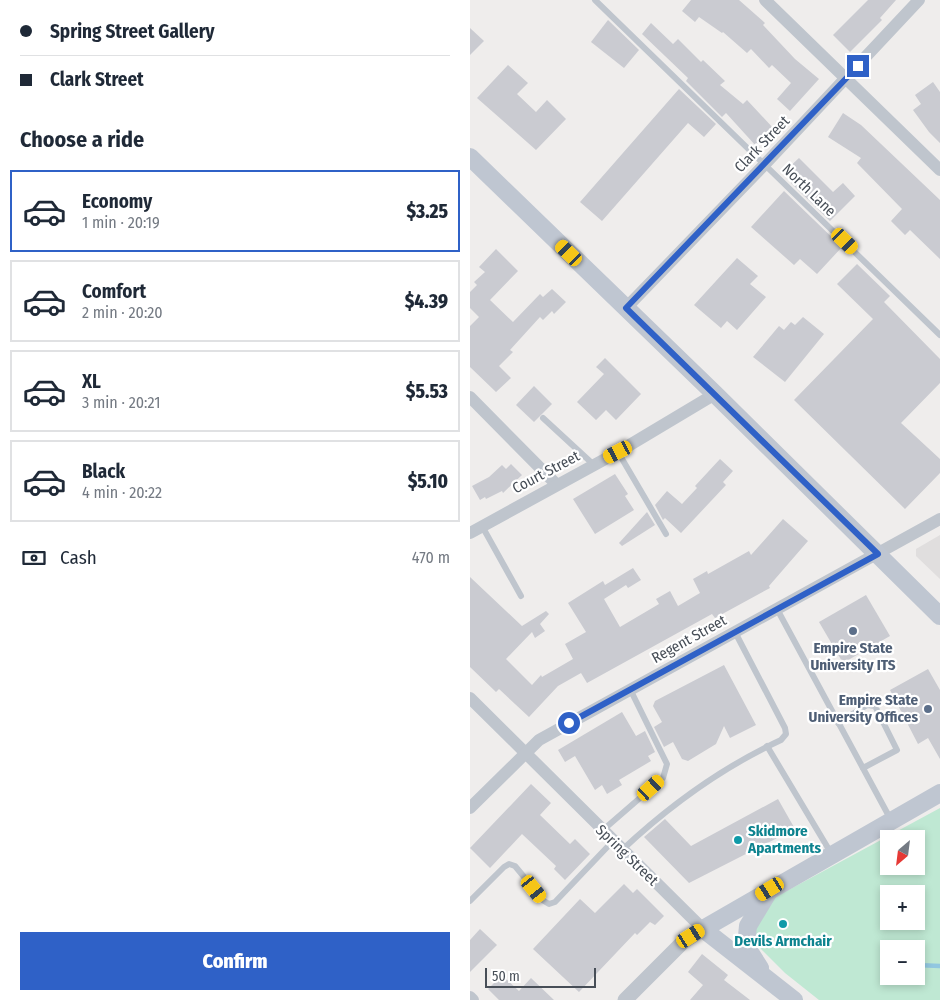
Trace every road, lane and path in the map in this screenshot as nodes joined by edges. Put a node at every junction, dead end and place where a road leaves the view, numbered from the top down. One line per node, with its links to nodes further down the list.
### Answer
1 (595, 0): 6 (lane, North Lane)
2 (765, 0): 4 (street)
3 (919, 0): 4 (street, Clark Street)
4 (846, 80): 6 (street, Clark Street); 7 (street)
5 (470, 157): 8 (main road)
6 (765, 164): 8 (street, Clark Street); 9 (lane, North Lane)
7 (940, 170)
8 (626, 308): 10 (main road)
9 (940, 335)
10 (715, 394): 13 (street, Court Street); 20 (main road)
11 (470, 397): 15 (street)
12 (543, 418): 14 (lane)
13 (618, 452): 14 (street, Court Street); 19 (lane)
14 (594, 465): 15 (street, Court Street)
15 (556, 484): 17 (street, Court Street)
16 (940, 519): 20 (street, Regent Street)
17 (482, 526): 18 (street, Court Street); 21 (lane)
18 (470, 533)
19 (666, 534)
20 (878, 554): 22 (street, Regent Street); 23 (main road)
21 (520, 596)
22 (778, 609): 24 (street, Regent Street); 27 (lane)
23 (940, 616)
24 (735, 632): 25 (street, Regent Street); 28 (lane)
25 (630, 689): 29 (street, Regent Street); 34 (lane)
26 (470, 698): 29 (street, Spring Street)
27 (838, 723): 30 (lane); 30 (lane)
28 (768, 746): 35 (lane); 36 (lane)
29 (525, 752): 32 (street, Regent Street); 34 (street, Spring Street)
30 (863, 768): 33 (lane)
31 (940, 793): 33 (main road)
32 (470, 808)
33 (891, 821): 36 (main road)
34 (602, 831): 35 (street, Spring Street)
35 (617, 846): 38 (lane); 39 (street, Spring Street)
36 (831, 854): 37 (main road)
37 (770, 889): 39 (main road); 40 (main road)
38 (470, 901)
39 (703, 929): 40 (main road, Spring Street); 42 (street)
40 (768, 981): 44 (main road, Spring Street)
41 (470, 997): 43 (street)
42 (627, 999)
43 (473, 1000)
44 (794, 1000)

